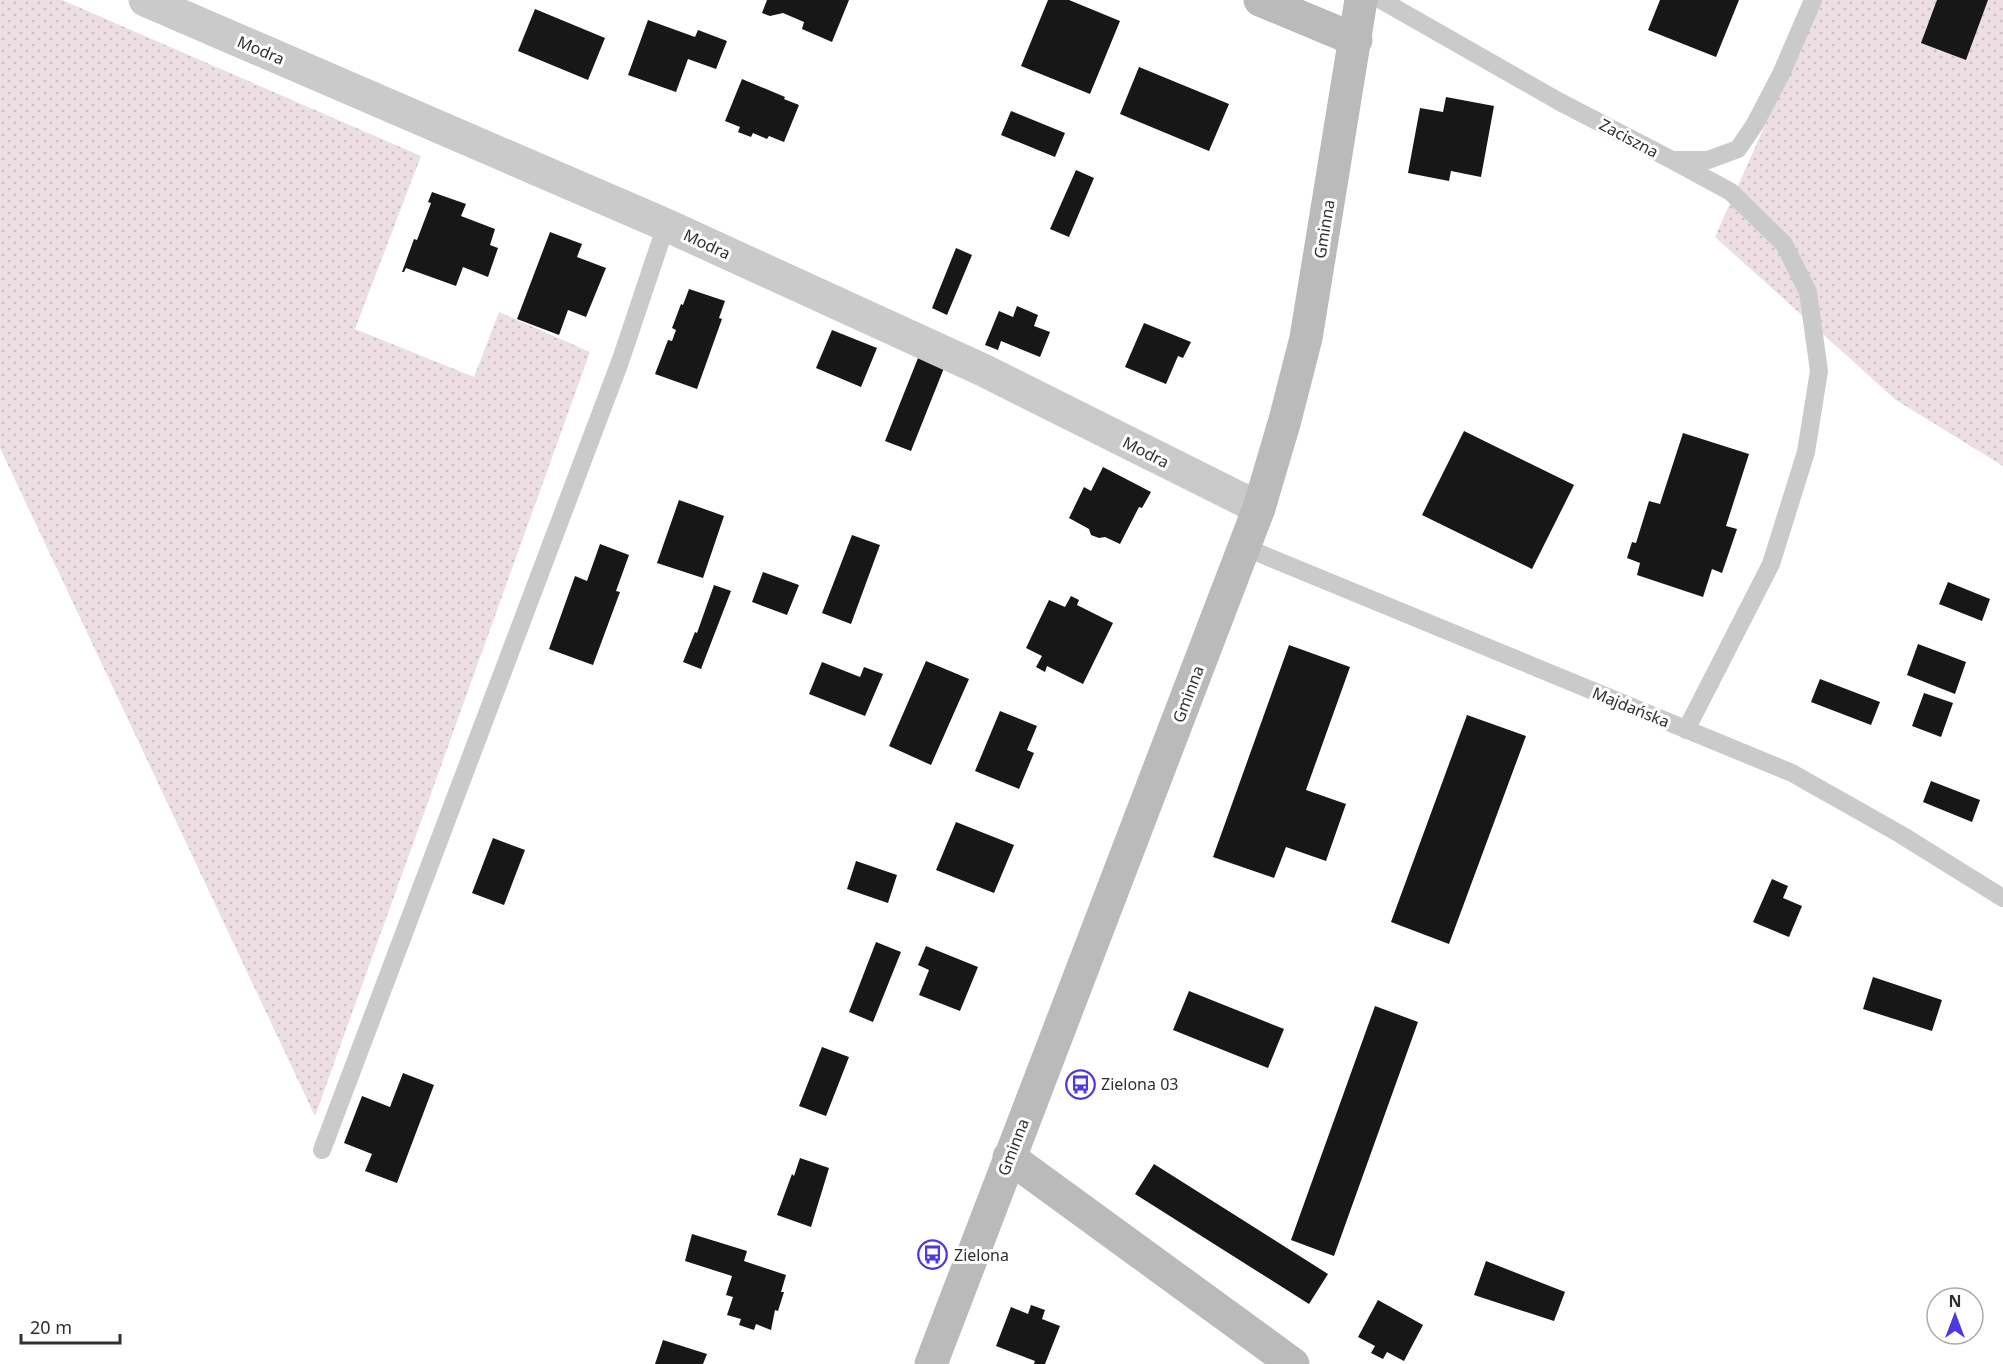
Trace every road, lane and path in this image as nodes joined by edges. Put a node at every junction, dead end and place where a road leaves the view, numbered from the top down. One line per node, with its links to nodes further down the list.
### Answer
1 (145, 0): 8 (street, Modra)
2 (1260, 0): 6 (main road)
3 (1361, 0): 6 (main road, Gminna)
4 (1381, 0): 7 (lane, Zaciszna)
5 (1813, 0): 7 (lane, Zaciszna)
6 (1356, 40): 9 (main road, Gminna)
7 (1672, 160): 11 (lane)
8 (666, 225): 9 (street, Modra); 13 (lane)
9 (1259, 508): 10 (main road, Gminna)
10 (1244, 547): 11 (lane, Majdańska); 14 (main road, Gminna)
11 (1686, 730): 12 (lane, Majdańska)
12 (2003, 898)
13 (322, 1150)
14 (1009, 1157): 15 (main road, Gminna); 16 (main road)
15 (931, 1364)
16 (1293, 1364)

